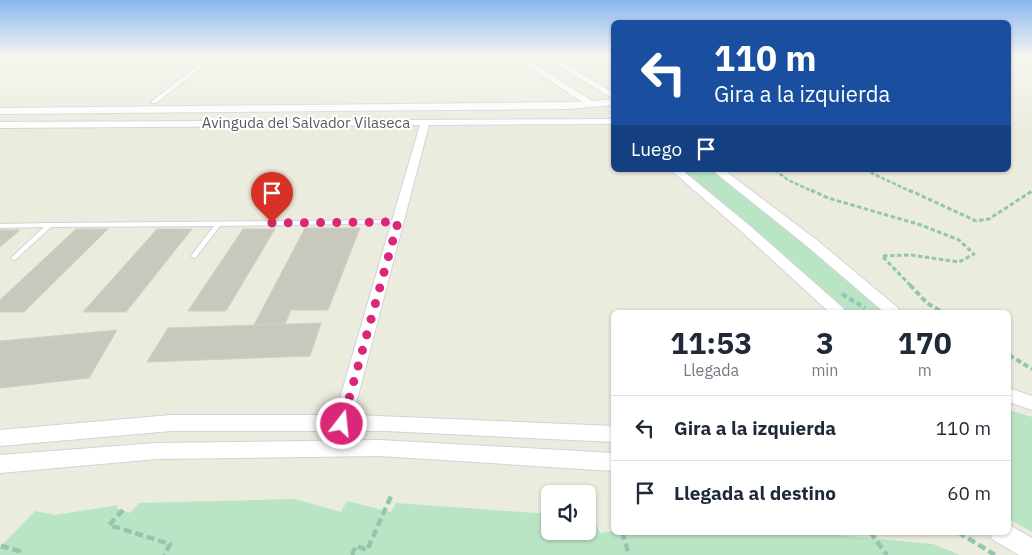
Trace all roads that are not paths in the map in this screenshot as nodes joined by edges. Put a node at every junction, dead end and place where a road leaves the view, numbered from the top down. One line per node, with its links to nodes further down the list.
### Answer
1 (180, 82): 5 (street)
2 (556, 82): 7 (street)
3 (589, 82): 4 (street)
4 (611, 95)
5 (154, 102)
6 (611, 102): 7 (street, Avinguda del Salvador Vilaseca)
7 (591, 105): 8 (street, Avinguda del Salvador Vilaseca); 10 (street)
8 (145, 108): 9 (street, Avinguda del Salvador Vilaseca); 13 (street)
9 (0, 111)
10 (611, 120)
11 (426, 122): 12 (street, Avinguda del Salvador Vilaseca); 13 (street, Avinguda del Salvador Vilaseca); 17 (street)
12 (611, 122)
13 (125, 124): 14 (street, Avinguda del Salvador Vilaseca)
14 (0, 125)
15 (678, 172): 23 (street)
16 (720, 172): 24 (street)
17 (398, 222): 18 (lane); 25 (street)
18 (218, 224): 19 (lane); 21 (lane)
19 (50, 225): 20 (lane); 22 (lane)
20 (0, 226)
21 (194, 256)
22 (14, 258)
23 (836, 310)
24 (892, 310)
25 (342, 424): 26 (street); 27 (street)
26 (611, 434)
27 (0, 438)
28 (611, 462): 29 (street)
29 (0, 464)
30 (1005, 535): 31 (street)
31 (1032, 550)

